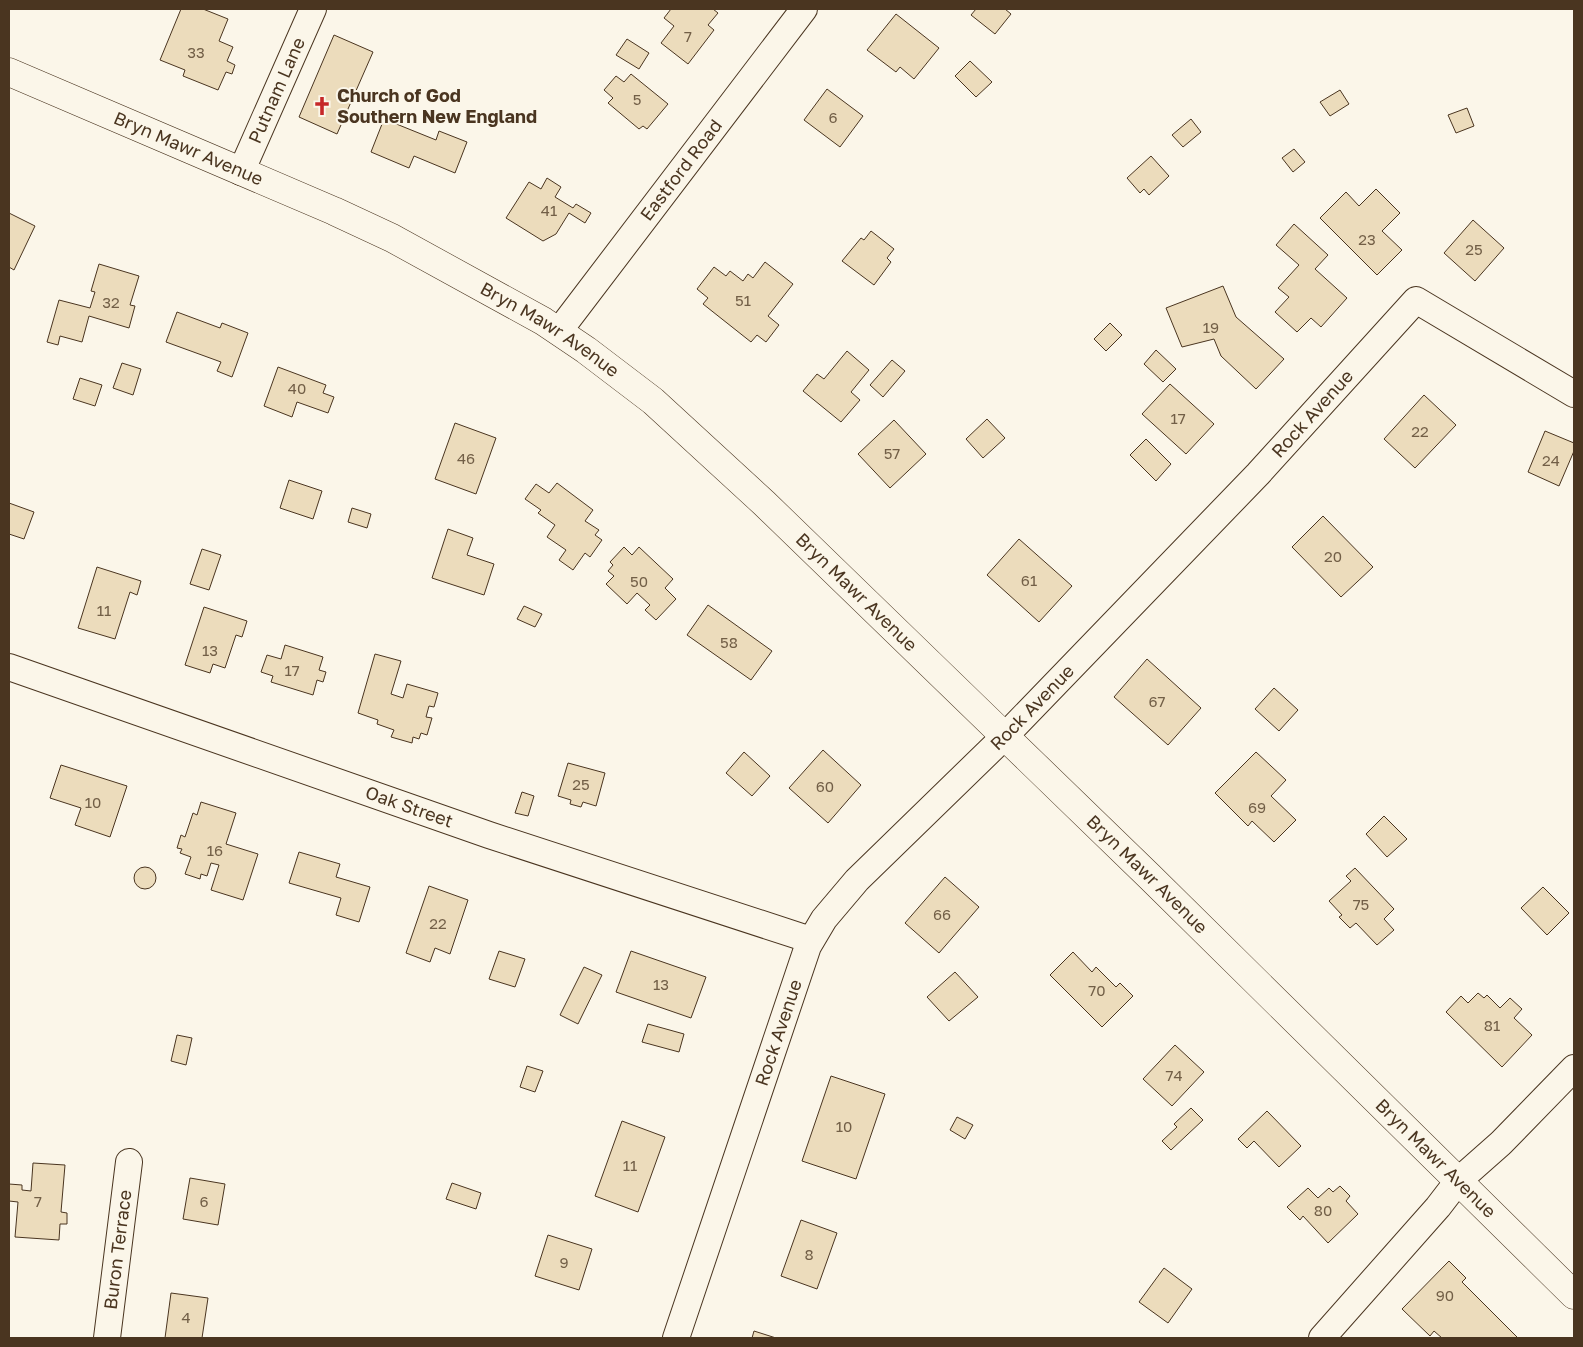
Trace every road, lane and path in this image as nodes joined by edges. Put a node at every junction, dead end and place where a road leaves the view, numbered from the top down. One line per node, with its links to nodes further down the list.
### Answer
1 (313, 9): 4 (street, Putnam Lane)
2 (804, 9): 5 (street, Eastford Road)
3 (9, 72): 4 (street, Bryn Mawr Avenue)
4 (241, 172): 5 (street, Bryn Mawr Avenue)
5 (558, 331): 8 (street, Bryn Mawr Avenue)
6 (1574, 394): 8 (street, Rock Avenue)
7 (9, 667): 9 (street, Oak Street)
8 (1005, 736): 9 (street, Rock Avenue); 12 (street, Bryn Mawr Avenue)
9 (811, 940): 15 (street, Rock Avenue)
10 (1574, 1068): 12 (street)
11 (129, 1162): 14 (street, Buron Terrace)
12 (1458, 1181): 13 (street, Bryn Mawr Avenue); 16 (street)
13 (1574, 1295)
14 (106, 1338)
15 (676, 1338)
16 (1322, 1338)

